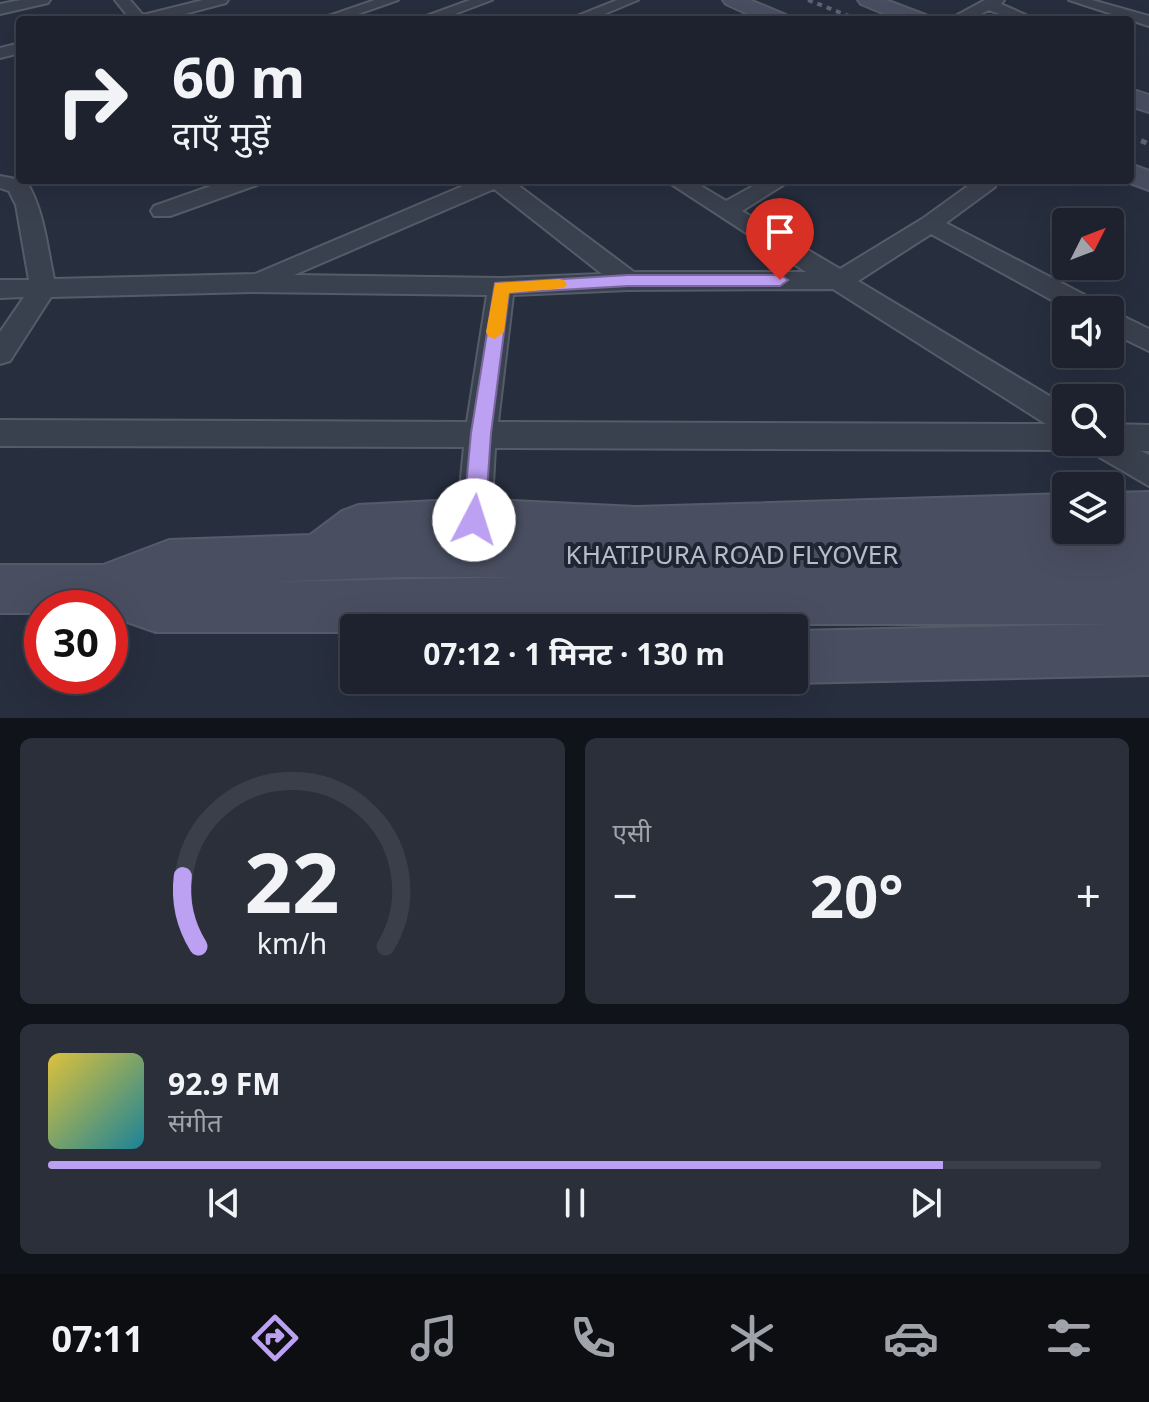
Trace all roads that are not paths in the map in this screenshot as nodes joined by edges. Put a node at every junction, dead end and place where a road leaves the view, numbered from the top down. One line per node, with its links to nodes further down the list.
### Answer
1 (43, 0): 12 (street)
2 (122, 0): 13 (street)
3 (221, 0): 14 (street)
4 (391, 0): 15 (street)
5 (401, 0): 16 (street)
6 (485, 0): 17 (street)
7 (631, 0): 18 (street)
8 (733, 0): 19 (main road)
9 (868, 0): 20 (main road)
10 (1076, 0): 23 (street)
11 (993, 2): 21 (street); 22 (street)
12 (0, 9)
13 (138, 16)
14 (158, 16)
15 (338, 16)
16 (426, 16)
17 (440, 16)
18 (586, 16)
19 (757, 16)
20 (908, 16)
21 (964, 16)
22 (1021, 16)
23 (1132, 16)
24 (0, 182): 38 (street)
25 (238, 184): 32 (street)
26 (488, 184): 36 (street)
27 (502, 184): 35 (street)
28 (683, 184): 31 (street)
29 (773, 184): 31 (street)
30 (984, 184): 33 (street)
31 (727, 210): 34 (street)
32 (162, 211)
33 (930, 224): 34 (street); 40 (street)
34 (841, 280): 35 (street); 44 (street)
35 (628, 281): 37 (street)
36 (253, 283): 37 (street); 38 (street)
37 (501, 287): 46 (street)
38 (43, 288): 39 (street); 43 (street)
39 (0, 289)
40 (1065, 296)
41 (1124, 328): 42 (street)
42 (1149, 341)
43 (0, 354)
44 (1052, 412)
45 (0, 433): 46 (street)
46 (481, 433): 47 (street); 55 (street)
47 (1052, 437)
48 (1124, 437): 49 (street)
49 (1149, 438)
50 (1123, 456): 51 (street)
51 (1149, 472)
52 (1149, 513): 53 (main road)
53 (1124, 514)
54 (1052, 515): 55 (main road)
55 (474, 520): 57 (main road)
56 (1149, 554): 57 (main road, KHATIPURA ROAD FLYOVER)
57 (316, 559): 59 (main road, KHATIPURA ROAD FLYOVER)
58 (0, 589): 59 (main road)
59 (103, 589): 61 (main road, KHATIPURA ROAD FLYOVER)
60 (1149, 599): 61 (main road, KHATIPURA ROAD FLYOVER)
61 (391, 613)
62 (1149, 649): 63 (main road)
63 (808, 657)

